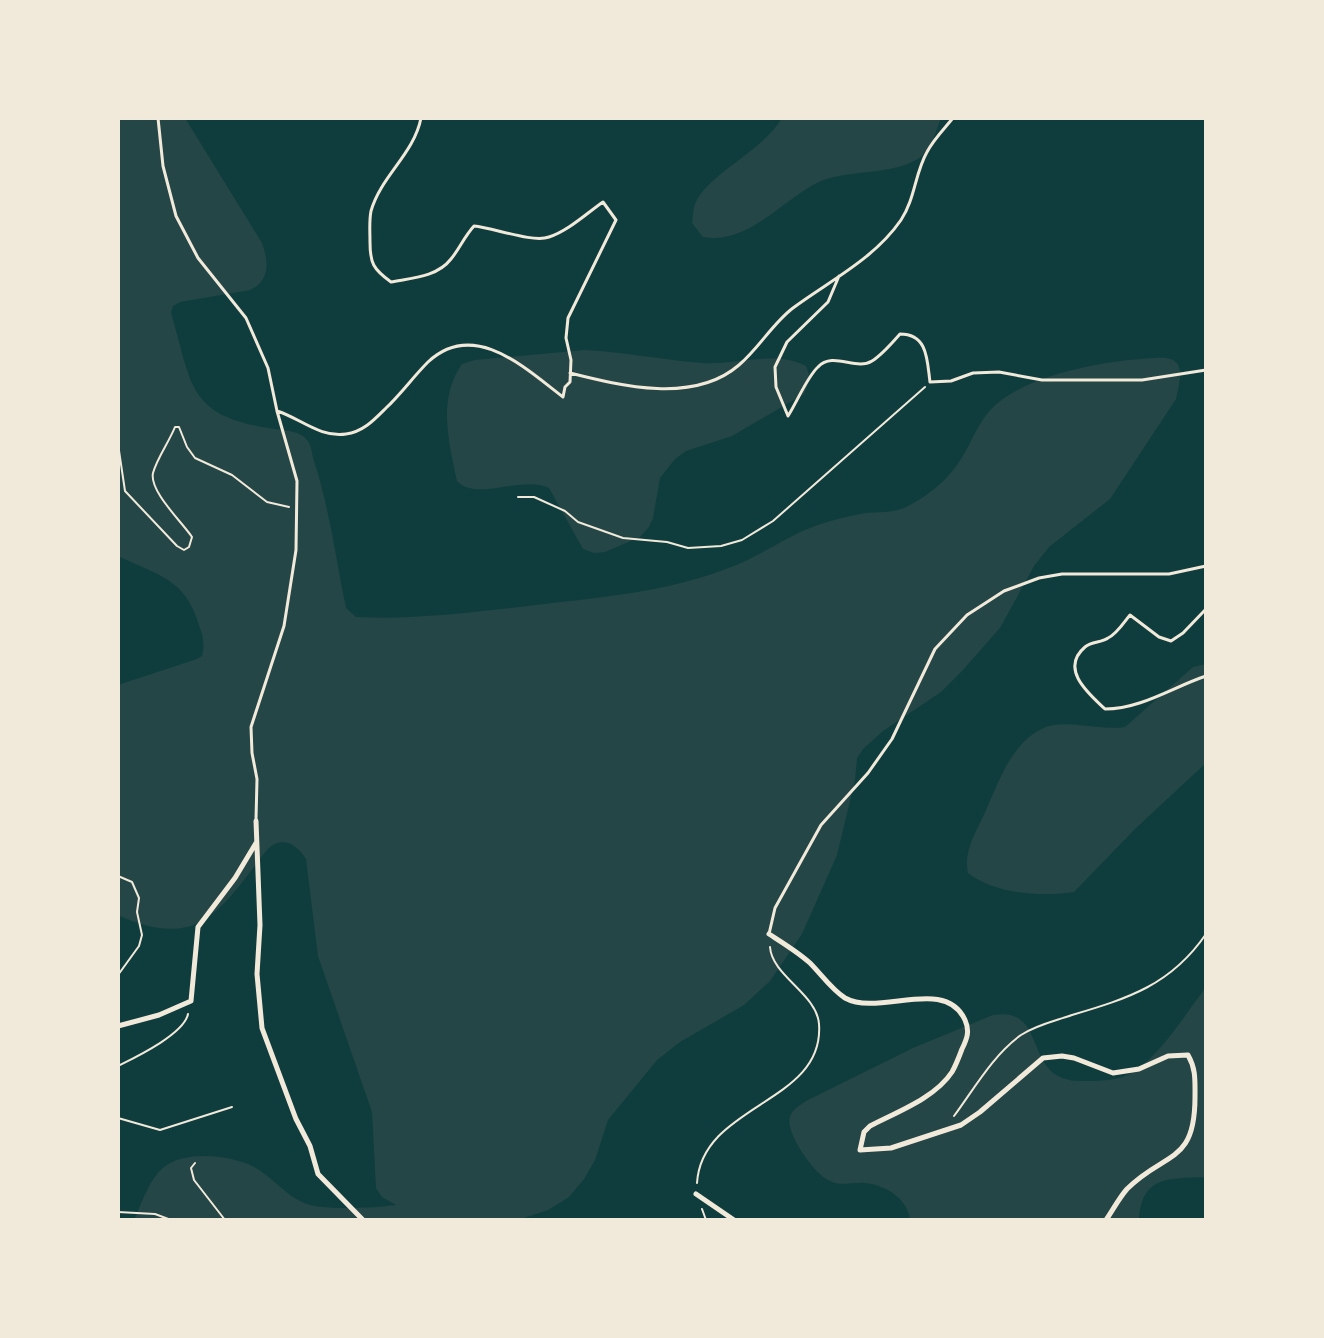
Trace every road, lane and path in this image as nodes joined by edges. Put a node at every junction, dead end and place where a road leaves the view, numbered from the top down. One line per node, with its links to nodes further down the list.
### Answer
1 (158, 118): 8 (lane)
2 (421, 118): 6 (lane)
3 (953, 118): 4 (lane)
4 (839, 276): 6 (lane); 7 (lane)
5 (1206, 370): 7 (lane)
6 (570, 373): 8 (lane)
7 (930, 382): 10 (path)
8 (277, 411): 11 (lane)
9 (118, 444): 11 (path)
10 (518, 497)
11 (298, 509): 15 (lane)
12 (1206, 566): 18 (lane)
13 (1206, 609): 14 (lane)
14 (1206, 676)
15 (256, 821): 16 (street)
16 (257, 842): 21 (street); 32 (street)
17 (118, 876): 20 (path)
18 (769, 934): 26 (street); 28 (path)
19 (1206, 934): 26 (path)
20 (118, 975)
21 (191, 1001): 22 (street); 23 (path)
22 (118, 1026)
23 (118, 1066)
24 (232, 1107): 25 (path)
25 (118, 1118)
26 (944, 1130): 34 (street)
27 (195, 1163): 31 (path)
28 (696, 1194): 33 (street)
29 (118, 1212): 30 (path)
30 (171, 1220)
31 (225, 1220)
32 (363, 1220)
33 (734, 1220)
34 (1106, 1220)

